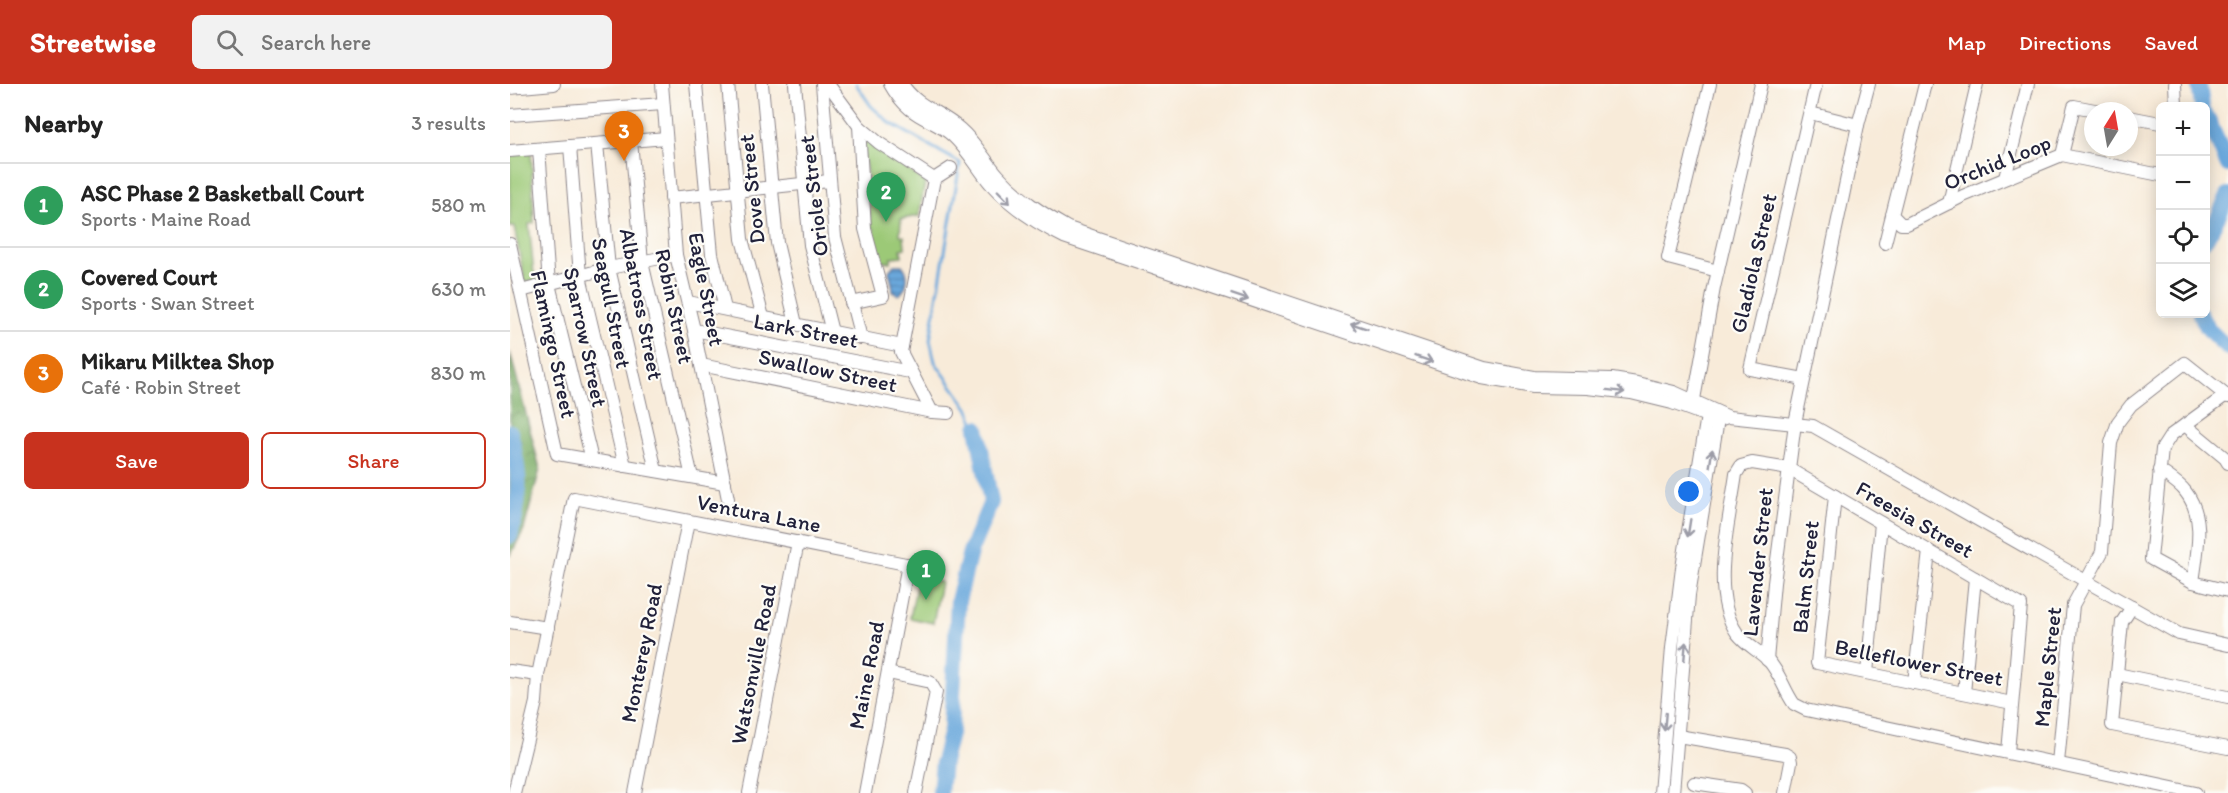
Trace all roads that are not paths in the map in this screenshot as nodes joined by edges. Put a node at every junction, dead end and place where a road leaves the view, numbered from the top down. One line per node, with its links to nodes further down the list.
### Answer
1 (554, 84): 19 (street)
2 (662, 84): 21 (street, Eagle Street)
3 (696, 84): 44 (street)
4 (728, 84): 43 (street)
5 (762, 84): 42 (street, Dove Street)
6 (795, 84): 41 (street)
7 (822, 84): 40 (street, Oriole Street)
8 (828, 84): 28 (street)
9 (890, 84): 70 (street, one-way to 70)
10 (902, 84): 70 (street, one-way to 10)
11 (1710, 84): 53 (street)
12 (1761, 84): 53 (street)
13 (1816, 84): 23 (street, Gladiola Street)
14 (1869, 84): 27 (street, Lavender Street)
15 (1925, 84): 47 (street)
16 (1977, 84): 46 (street)
17 (2028, 84): 38 (street)
18 (2175, 84): 20 (street)
19 (510, 88)
20 (2176, 102)
21 (663, 104): 24 (street); 29 (street, Eagle Street)
22 (2084, 108): 35 (street)
23 (1810, 113): 27 (street); 68 (street, Gladiola Street)
24 (510, 115)
25 (2138, 119): 26 (street)
26 (2156, 122)
27 (1858, 125): 68 (street, Lavender Street)
28 (859, 126): 39 (street); 58 (street)
29 (666, 138): 30 (street); 45 (street, Eagle Street)
30 (631, 141): 31 (street); 51 (street, Robin Street)
31 (597, 144): 32 (street); 52 (street, Albatross Street)
32 (570, 146): 33 (street); 54 (street, Seagull Street)
33 (539, 149): 34 (street); 55 (street, Sparrow Street)
34 (510, 152)
35 (2062, 155): 37 (street, Orchid Loop); 38 (street, Orchid Loop)
36 (951, 168): 39 (street)
37 (2156, 174)
38 (2005, 177): 46 (street, Orchid Loop)
39 (934, 179): 65 (street)
40 (829, 181): 41 (street); 58 (street, Oriole Street)
41 (804, 183): 42 (street); 63 (street)
42 (771, 187): 43 (street); 61 (street, Dove Street)
43 (737, 190): 44 (street); 60 (street)
44 (706, 194): 45 (street); 59 (street)
45 (671, 198): 50 (street, Eagle Street)
46 (1949, 203): 47 (street, Orchid Loop)
47 (1892, 215): 48 (street)
48 (1885, 243)
49 (510, 244): 56 (street, Flamingo Street)
50 (676, 255): 51 (street); 57 (street, Eagle Street)
51 (642, 262): 52 (street); 82 (street, Robin Street)
52 (609, 268): 54 (street); 81 (street, Albatross Street)
53 (1718, 271): 70 (street)
54 (580, 276): 55 (street); 78 (street, Seagull Street)
55 (549, 284): 56 (street); 76 (street, Sparrow Street)
56 (521, 291): 76 (street, Flamingo Street)
57 (688, 302): 59 (street); 62 (street, Eagle Street)
58 (851, 303): 64 (street, Oriole Street)
59 (725, 309): 60 (street)
60 (763, 317): 61 (street)
61 (796, 324): 63 (street)
62 (694, 330): 66 (street, Eagle Street); 67 (street, Lark Street)
63 (832, 332): 64 (street)
64 (861, 338): 65 (street)
65 (902, 346): 67 (street)
66 (700, 365): 71 (street, Swallow Street); 83 (street, Eagle Street)
67 (910, 372): 71 (street)
68 (1804, 379): 74 (street, Lavender Street)
69 (2227, 396): 75 (street); 93 (street, Maple Street)
70 (1693, 404): 73 (street)
71 (932, 412): 72 (street, Swallow Street)
72 (948, 413)
73 (1716, 415): 74 (street); 111 (street, one-way to 73); 121 (street, one-way to 121)
74 (1795, 423): 79 (street, Lavender Street); 93 (street)
75 (2185, 425): 77 (street); 80 (street)
76 (592, 460): 78 (street)
77 (2228, 463)
78 (625, 466): 81 (street)
79 (1788, 469): 84 (street, Freesia Street); 100 (street, Lavender Street); 100 (street)
80 (2159, 470): 94 (street); 94 (street)
81 (656, 471): 82 (street)
82 (692, 477): 83 (street)
83 (725, 483): 85 (street, Eagle Street)
84 (1835, 496): 87 (street, Freesia Street); 101 (street, Balm Street)
85 (728, 499)
86 (688, 521): 88 (street, Ventura Lane); 98 (street, Ventura Lane); 117 (street, Monterey Road)
87 (1881, 523): 89 (street, Freesia Street); 103 (street)
88 (798, 542): 90 (street, Ventura Lane); 118 (street, Watsonville Road)
89 (1929, 551): 92 (street, Freesia Street); 107 (street)
90 (908, 564): 91 (street, Ventura Lane); 104 (street, Maine Road)
91 (936, 570)
92 (1975, 578): 108 (street); 110 (street, Freesia Street)
93 (2086, 580): 96 (street); 114 (street, Maple Street)
94 (2193, 582): 95 (street)
95 (2228, 591)
96 (2132, 607): 99 (street); 105 (street)
97 (510, 622): 98 (street)
98 (548, 628): 106 (street)
99 (2228, 645)
100 (1767, 660): 113 (street, Lavender Street)
101 (1817, 663): 103 (street, Belleflower Street)
102 (510, 671): 106 (street)
103 (1867, 673): 107 (street, Belleflower Street)
104 (888, 674): 119 (street, Maine Road); 120 (street)
105 (2117, 674): 109 (street); 112 (street)
106 (538, 675): 116 (street)
107 (1914, 683): 108 (street, Belleflower Street)
108 (1964, 693): 110 (street, Belleflower Street)
109 (2228, 697)
110 (2012, 703): 113 (street)
111 (1677, 736): 122 (street); 124 (street)
112 (2228, 748)
113 (2008, 752): 114 (street, Lavender Street)
114 (2058, 763): 125 (street, Lavender Street)
115 (1701, 787): 123 (street)
116 (514, 793)
117 (634, 793)
118 (749, 793)
119 (865, 793)
120 (916, 793)
121 (1660, 793)
122 (1673, 793)
123 (1745, 793)
124 (1785, 793)
125 (2196, 793)

